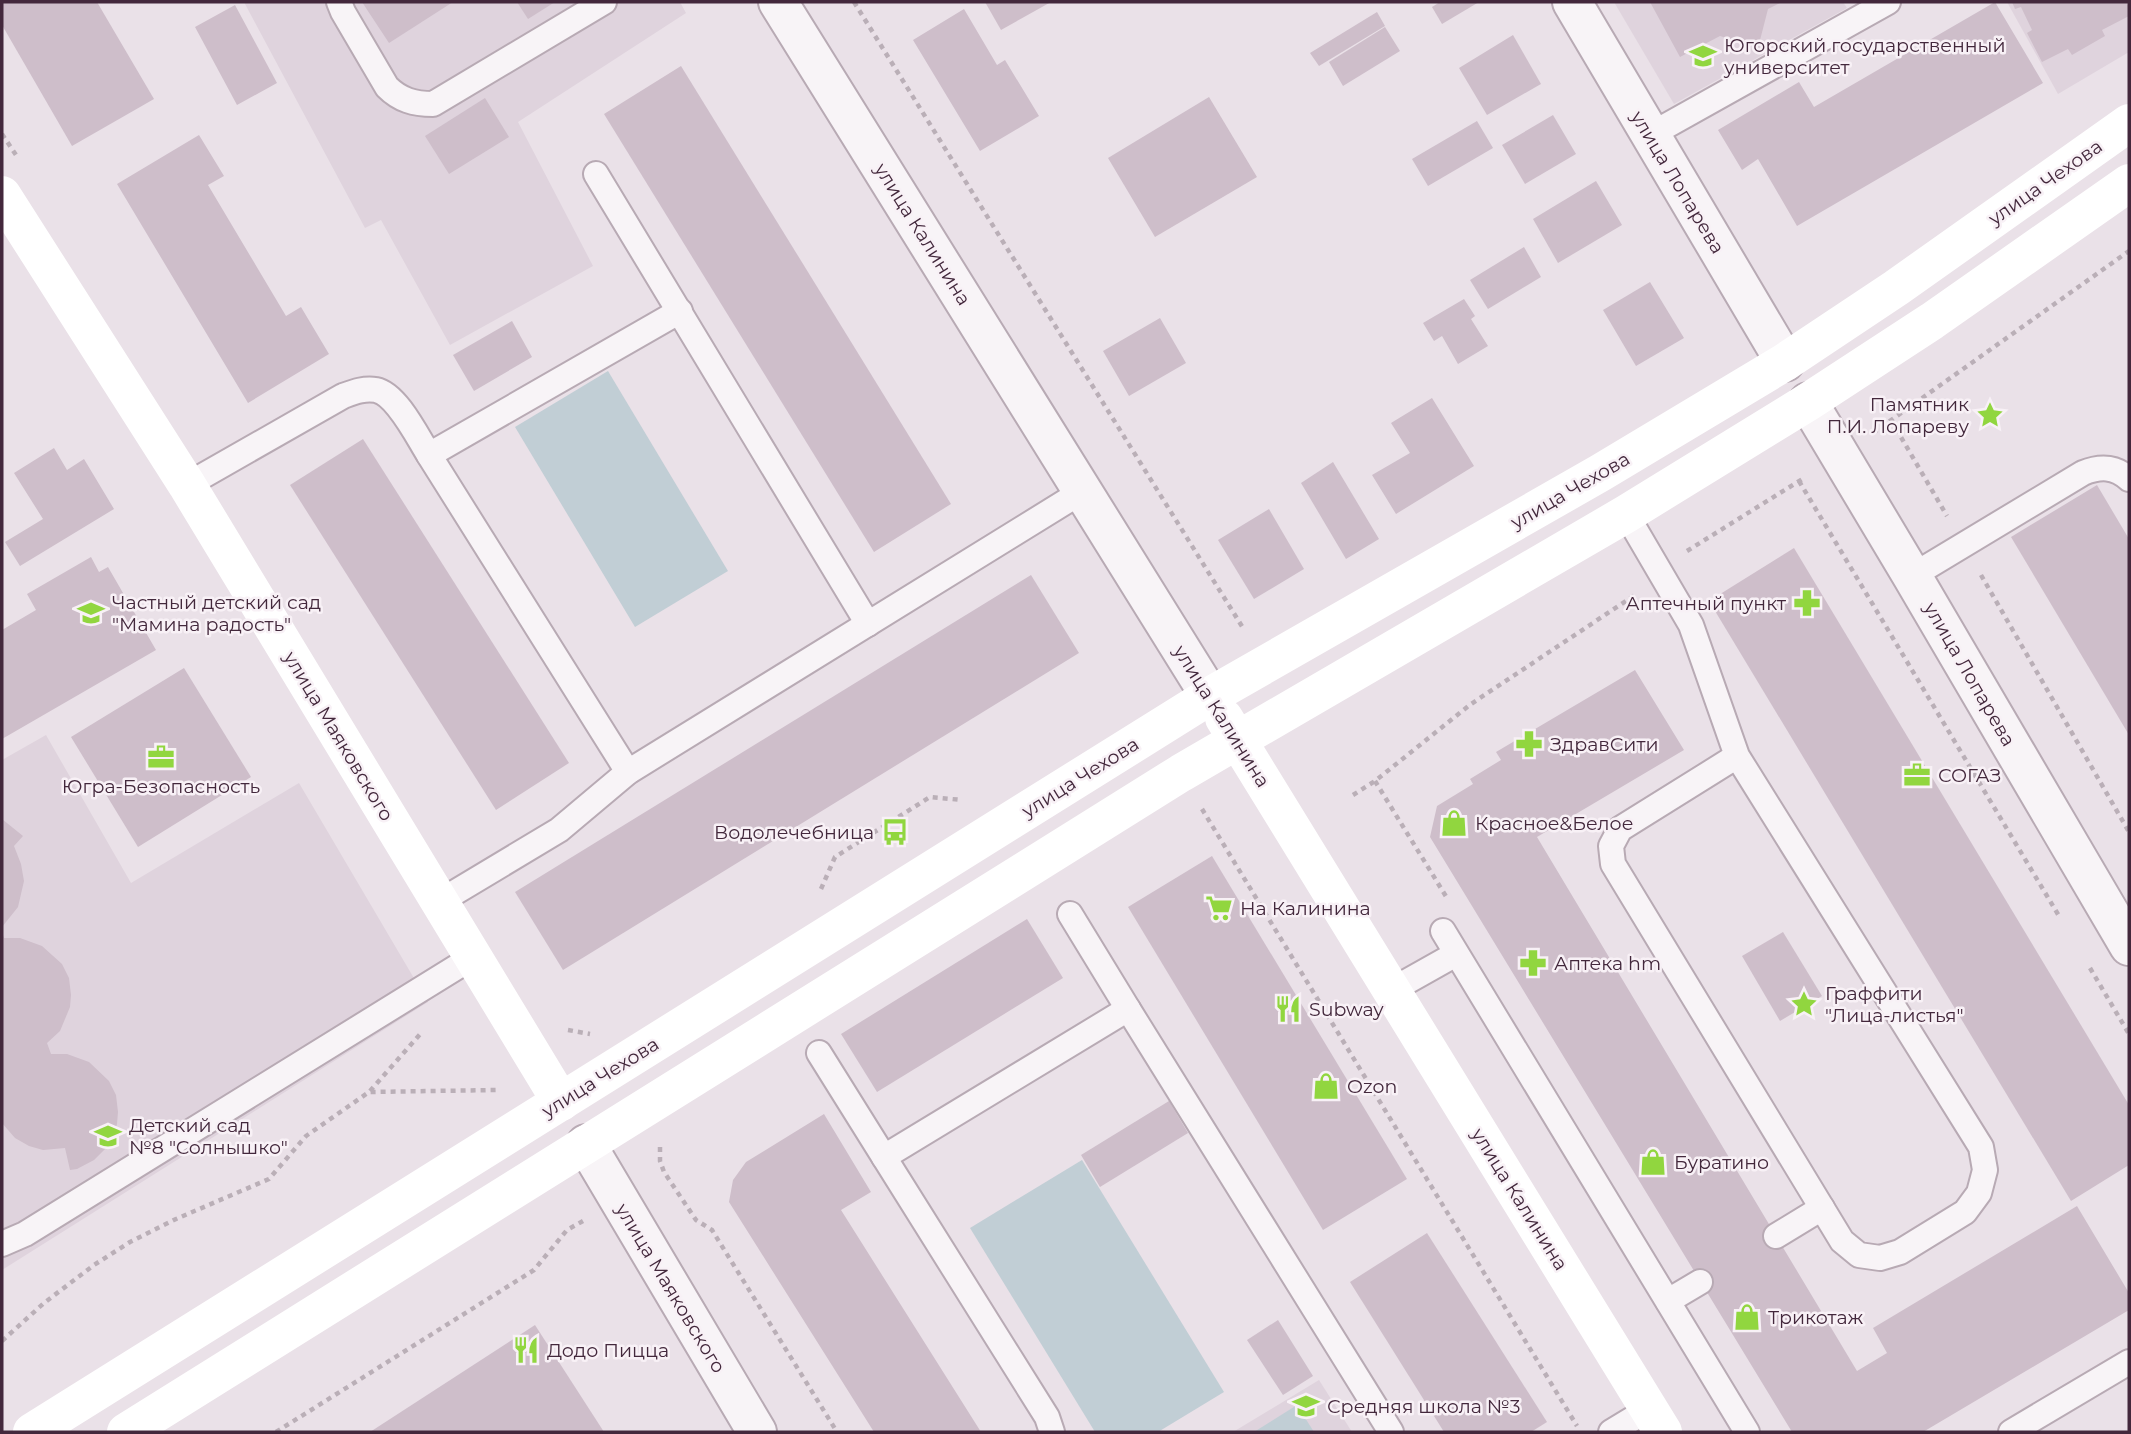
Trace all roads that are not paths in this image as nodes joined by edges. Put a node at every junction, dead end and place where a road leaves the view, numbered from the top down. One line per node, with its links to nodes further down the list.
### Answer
1 (339, 2): 2 (lane)
2 (604, 2)
3 (778, 2): 17 (street, улица Калинина)
4 (1572, 2): 7 (street, улица Лопарева)
5 (1888, 2): 7 (lane)
6 (2129, 123): 12 (main road, улица Чехова)
7 (1650, 135): 12 (street, улица Лопарева)
8 (596, 174): 11 (lane)
9 (2129, 183): 13 (main road)
10 (2, 195): 16 (main road, улица Маяковского)
11 (680, 311): 14 (lane); 20 (lane)
12 (1785, 362): 21 (main road, улица Чехова)
13 (1808, 402): 18 (main road); 19 (street, улица Лопарева)
14 (429, 455): 16 (lane); 24 (lane)
15 (2129, 480): 19 (lane)
16 (187, 485): 25 (main road, улица Маяковского)
17 (1083, 491): 20 (lane); 21 (street, улица Калинина)
18 (1626, 514): 22 (main road); 23 (lane)
19 (1912, 576): 28 (street, улица Лопарева)
20 (868, 624): 24 (lane)
21 (1210, 696): 22 (main road, улица Калинина); 34 (main road, улица Чехова)
22 (1238, 740): 31 (main road, улица Калинина); 35 (main road)
23 (1737, 756): 37 (lane); 37 (lane)
24 (628, 772): 25 (lane)
25 (439, 902): 30 (main road, улица Маяковского)
26 (1070, 914): 32 (lane)
27 (1443, 931): 29 (lane)
28 (2129, 946)
29 (1455, 954): 31 (lane); 41 (lane)
30 (473, 957): 34 (main road, улица Маяковского); 39 (lane)
31 (1392, 990): 43 (main road, улица Калинина)
32 (1128, 1009): 36 (lane); 48 (lane)
33 (819, 1054): 36 (lane)
34 (561, 1102): 44 (main road, улица Чехова)
35 (586, 1144): 45 (main road); 46 (street, улица Маяковского)
36 (884, 1157): 47 (lane)
37 (1822, 1208): 38 (lane)
38 (1776, 1236)
39 (2, 1244)
40 (1700, 1282): 41 (lane)
41 (1668, 1301): 50 (lane)
42 (2129, 1362): 51 (lane)
43 (1656, 1421): 49 (lane)
44 (32, 1432)
45 (126, 1432)
46 (757, 1432)
47 (1052, 1432)
48 (1391, 1432)
49 (1611, 1432)
50 (1747, 1432)
51 (2011, 1432)

